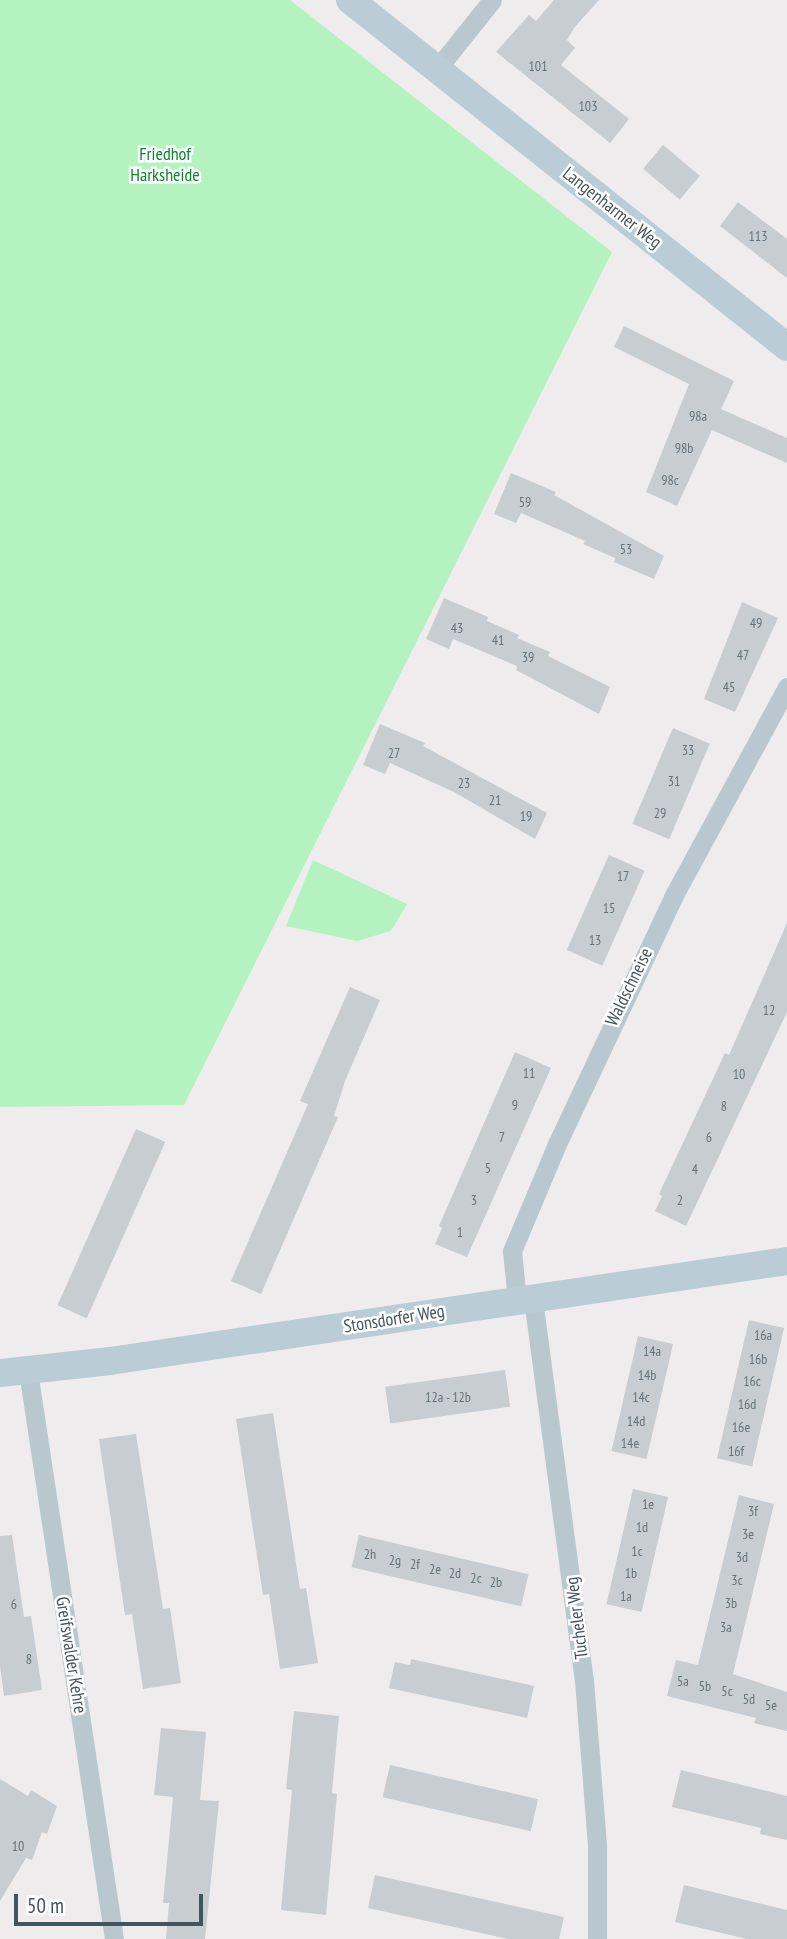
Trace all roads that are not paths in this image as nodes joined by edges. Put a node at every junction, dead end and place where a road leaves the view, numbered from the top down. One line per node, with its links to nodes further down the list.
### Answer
1 (350, 0): 3 (main road, Langenharmer Weg)
2 (492, 0): 3 (street)
3 (437, 69): 4 (main road, Langenharmer Weg)
4 (787, 347)
5 (787, 687): 7 (street, Waldschneise)
6 (787, 1261): 7 (main road, Stonsdorfer Weg)
7 (525, 1299): 8 (main road, Stonsdorfer Weg); 11 (street, Tucheler Weg)
8 (28, 1371): 9 (main road, Stonsdorfer Weg); 10 (street, Greifswalder Kehre)
9 (0, 1373)
10 (114, 1939)
11 (597, 1939)

